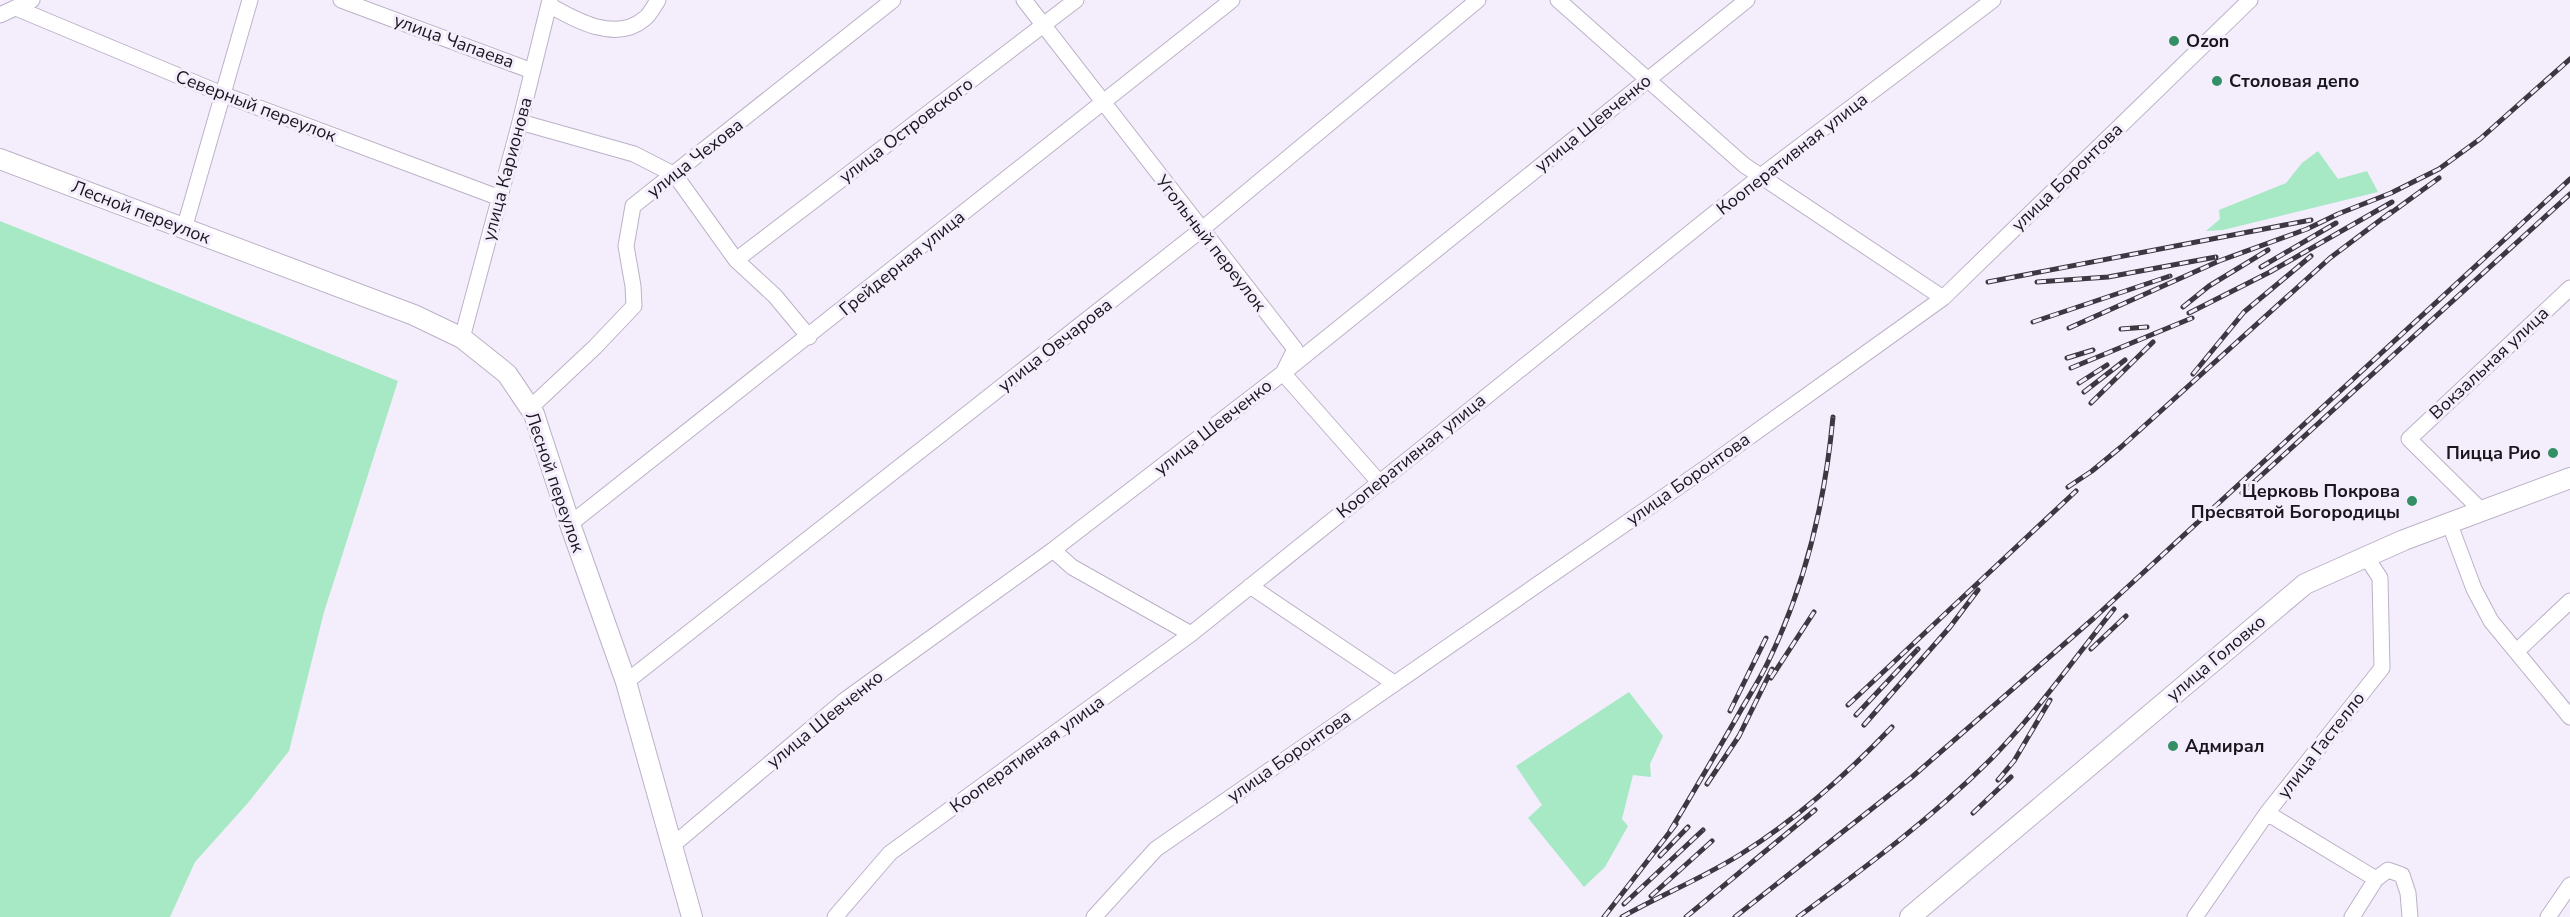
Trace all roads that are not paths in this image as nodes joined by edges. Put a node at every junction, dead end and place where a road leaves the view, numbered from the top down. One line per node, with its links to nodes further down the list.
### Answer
1 (32, 0): 15 (street)
2 (249, 0): 20 (street)
3 (341, 0): 18 (street, улица Чапаева)
4 (658, 0): 14 (street)
5 (893, 0): 24 (street, улица Чехова)
6 (1024, 0): 17 (street, Угольный переулок)
7 (1076, 0): 17 (street, улица Островского)
8 (1232, 0): 21 (street, Грейдерная улица)
9 (1478, 0): 28 (street, улица Овчарова)
10 (1558, 0): 19 (street)
11 (1747, 0): 19 (street, улица Шевченко)
12 (1993, 0): 25 (street, Кооперативная улица)
13 (2250, 0): 31 (street, улица Боронтова)
14 (549, 3): 18 (street, улица Карионова)
15 (16, 8): 16 (street); 20 (street, Северный переулок)
16 (0, 15)
17 (1043, 26): 21 (street, Угольный переулок); 29 (street, улица Островского)
18 (532, 70): 22 (street, улица Карионова)
19 (1647, 80): 25 (street); 34 (street, улица Шевченко)
20 (222, 94): 26 (street, Северный переулок); 27 (street)
21 (1102, 103): 28 (street, Угольный переулок); 32 (street, Грейдерная улица)
22 (520, 122): 24 (street); 26 (street, улица Карионова)
23 (0, 159): 27 (main road, Лесной переулок)
24 (675, 175): 29 (street); 35 (street, улица Чехова)
25 (1762, 175): 31 (street); 37 (street, Кооперативная улица)
26 (500, 198): 33 (street, улица Карионова)
27 (184, 228): 33 (main road, Лесной переулок)
28 (1201, 230): 34 (street, Угольный переулок); 47 (street, улица Овчарова)
29 (736, 260): 32 (street)
30 (2570, 288): 38 (street, Вокзальная улица)
31 (1943, 298): 48 (street, улица Боронтова)
32 (809, 337): 39 (street, Грейдерная улица)
33 (462, 338): 35 (main road, Лесной переулок)
34 (1283, 373): 37 (street); 41 (street, улица Шевченко)
35 (530, 408): 39 (main road, Лесной переулок)
36 (2570, 478): 38 (main road, улица Головко)
37 (1379, 482): 43 (street, Кооперативная улица)
38 (2483, 512): 40 (main road, улица Головко)
39 (570, 524): 47 (main road, Лесной переулок)
40 (2450, 525): 42 (main road, улица Головко); 46 (street)
41 (1053, 550): 45 (street); 51 (street, улица Шевченко)
42 (2367, 558): 50 (street, улица Гастелло); 57 (main road, улица Головко)
43 (1250, 586): 45 (street, Кооперативная улица); 48 (street)
44 (2570, 601): 46 (street)
45 (1191, 634): 55 (street, Кооперативная улица)
46 (2517, 651): 49 (street)
47 (626, 682): 51 (main road, Лесной переулок)
48 (1394, 683): 56 (street, улица Боронтова)
49 (2570, 717)
50 (2267, 813): 52 (street); 58 (street, улица Гастелло)
51 (674, 845): 54 (main road, Лесной переулок)
52 (2376, 879): 59 (street); 60 (street)
53 (2570, 885): 61 (street)
54 (692, 917)
55 (835, 917)
56 (1094, 917)
57 (1910, 917)
58 (2195, 917)
59 (2352, 917)
60 (2410, 917)
61 (2548, 917)

